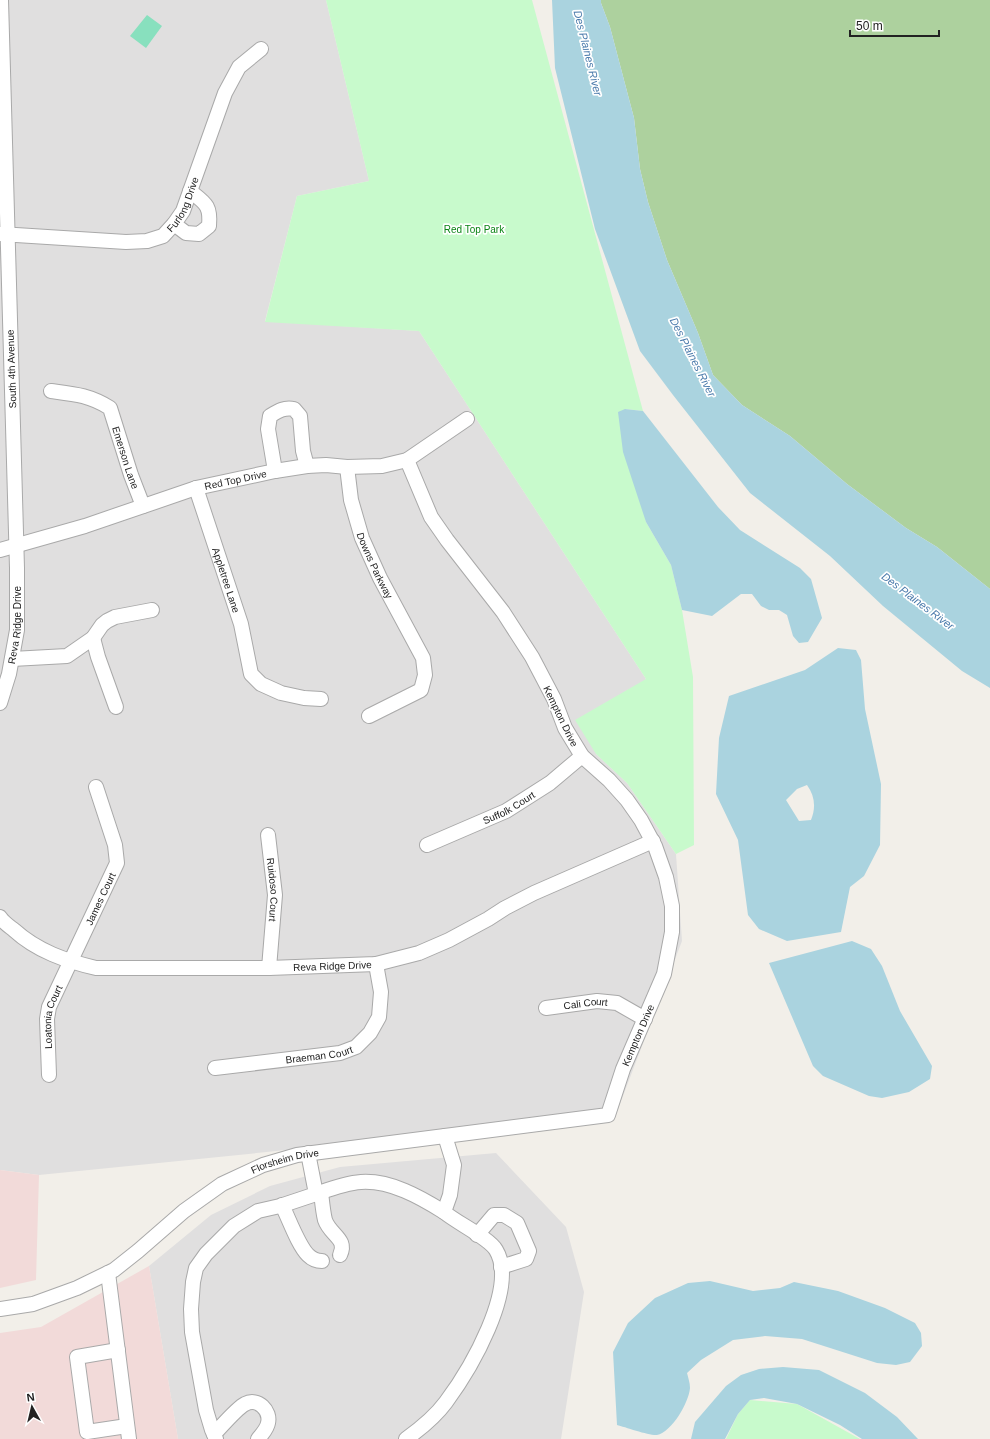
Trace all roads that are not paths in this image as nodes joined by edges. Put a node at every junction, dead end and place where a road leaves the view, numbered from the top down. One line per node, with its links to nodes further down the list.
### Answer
1 (0, 0): 5 (street, South 4th Avenue)
2 (261, 49): 3 (street, Furlong Drive)
3 (190, 191): 4 (street, Furlong Drive); 4 (street)
4 (174, 224): 5 (street, Furlong Drive)
5 (3, 234): 14 (street, South 4th Avenue)
6 (51, 391): 13 (street, Emerson Lane)
7 (467, 419): 8 (street, Red Top Drive)
8 (407, 460): 10 (street, Red Top Drive); 23 (street, Kempton Drive)
9 (306, 466): 10 (street, Red Top Drive); 11 (street, Red Top Drive); 11 (street)
10 (347, 467): 22 (street, Downs Parkway)
11 (275, 471): 12 (street, Red Top Drive)
12 (196, 488): 13 (street, Red Top Drive); 19 (street, Appletree Lane)
13 (143, 506): 14 (street, Red Top Drive)
14 (16, 546): 15 (street, Red Top Drive); 18 (street, Reva Ridge Drive)
15 (0, 550)
16 (152, 610): 17 (street)
17 (93, 638): 18 (street); 21 (street)
18 (12, 659): 20 (street, Reva Ridge Drive)
19 (320, 699)
20 (0, 703)
21 (116, 707)
22 (369, 716)
23 (582, 756): 26 (street, Kempton Drive); 27 (street, Suffolk Court)
24 (96, 787): 29 (street, James Court)
25 (268, 835): 31 (street, Ruidoso Court)
26 (652, 841): 30 (street, Reva Ridge Drive); 33 (street, Kempton Drive)
27 (427, 845)
28 (0, 919): 29 (street, Reva Ridge Drive)
29 (70, 962): 31 (street, Reva Ridge Drive); 35 (street, Loatonia Court)
30 (376, 964): 31 (street, Reva Ridge Drive); 34 (street, Braeman Court)
31 (269, 968)
32 (546, 1008): 33 (street, Cali Court)
33 (645, 1019): 36 (street, Kempton Drive)
34 (215, 1068)
35 (49, 1075)
36 (608, 1115): 37 (street, Florsheim Drive)
37 (446, 1136): 38 (street, Florsheim Drive); 41 (street)
38 (308, 1154): 39 (street); 46 (street, Florsheim Drive)
39 (318, 1193): 40 (street); 41 (street); 43 (street)
40 (282, 1205): 44 (street); 50 (street)
41 (444, 1212): 42 (street)
42 (477, 1235): 45 (street); 45 (street)
43 (340, 1255)
44 (322, 1261)
45 (501, 1267): 52 (street)
46 (108, 1273): 47 (street, Florsheim Drive); 48 (street)
47 (0, 1309)
48 (118, 1350): 49 (street); 49 (street)
49 (128, 1433)
50 (215, 1437): 51 (street)
51 (258, 1439)
52 (406, 1439)

